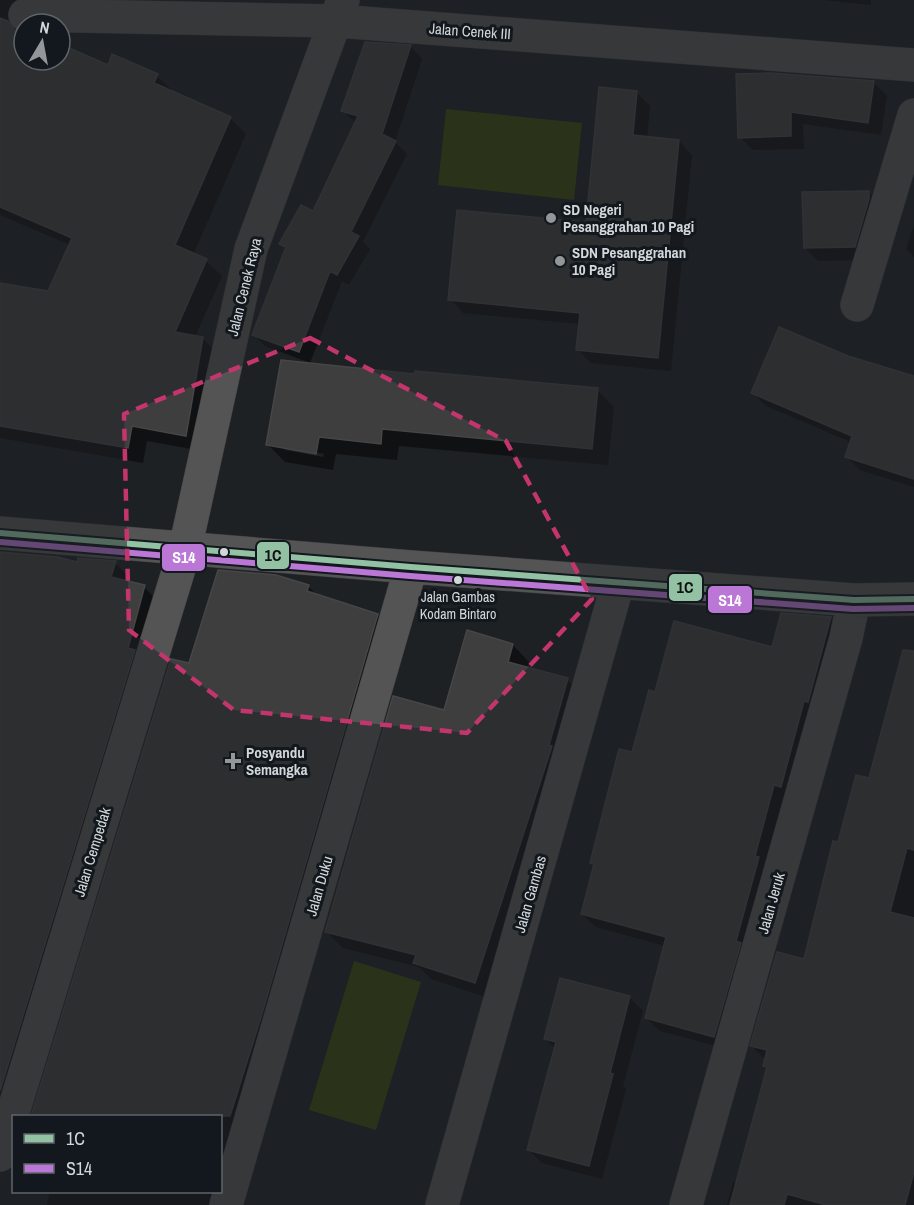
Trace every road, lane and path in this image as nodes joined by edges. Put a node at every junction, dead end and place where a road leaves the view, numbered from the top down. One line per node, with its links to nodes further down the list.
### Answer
1 (340, 10): 2 (street, Jalan Cenek III); 3 (street, Jalan Cenek III); 7 (street, Jalan Cenek Raya)
2 (72, 14)
3 (914, 65)
4 (914, 115): 5 (street)
5 (856, 305)
6 (0, 533): 7 (street)
7 (185, 549): 8 (street); 12 (street, Jalan Cempedak)
8 (411, 567): 9 (street); 15 (street, Jalan Duku)
9 (618, 583): 11 (street); 16 (street, Jalan Gambas)
10 (914, 599): 11 (street)
11 (854, 600): 17 (street, Jalan Jeruk)
12 (12, 1115)
13 (12, 1116): 14 (street, Jalan Cempedak)
14 (0, 1155)
15 (226, 1205)
16 (442, 1205)
17 (686, 1205)

